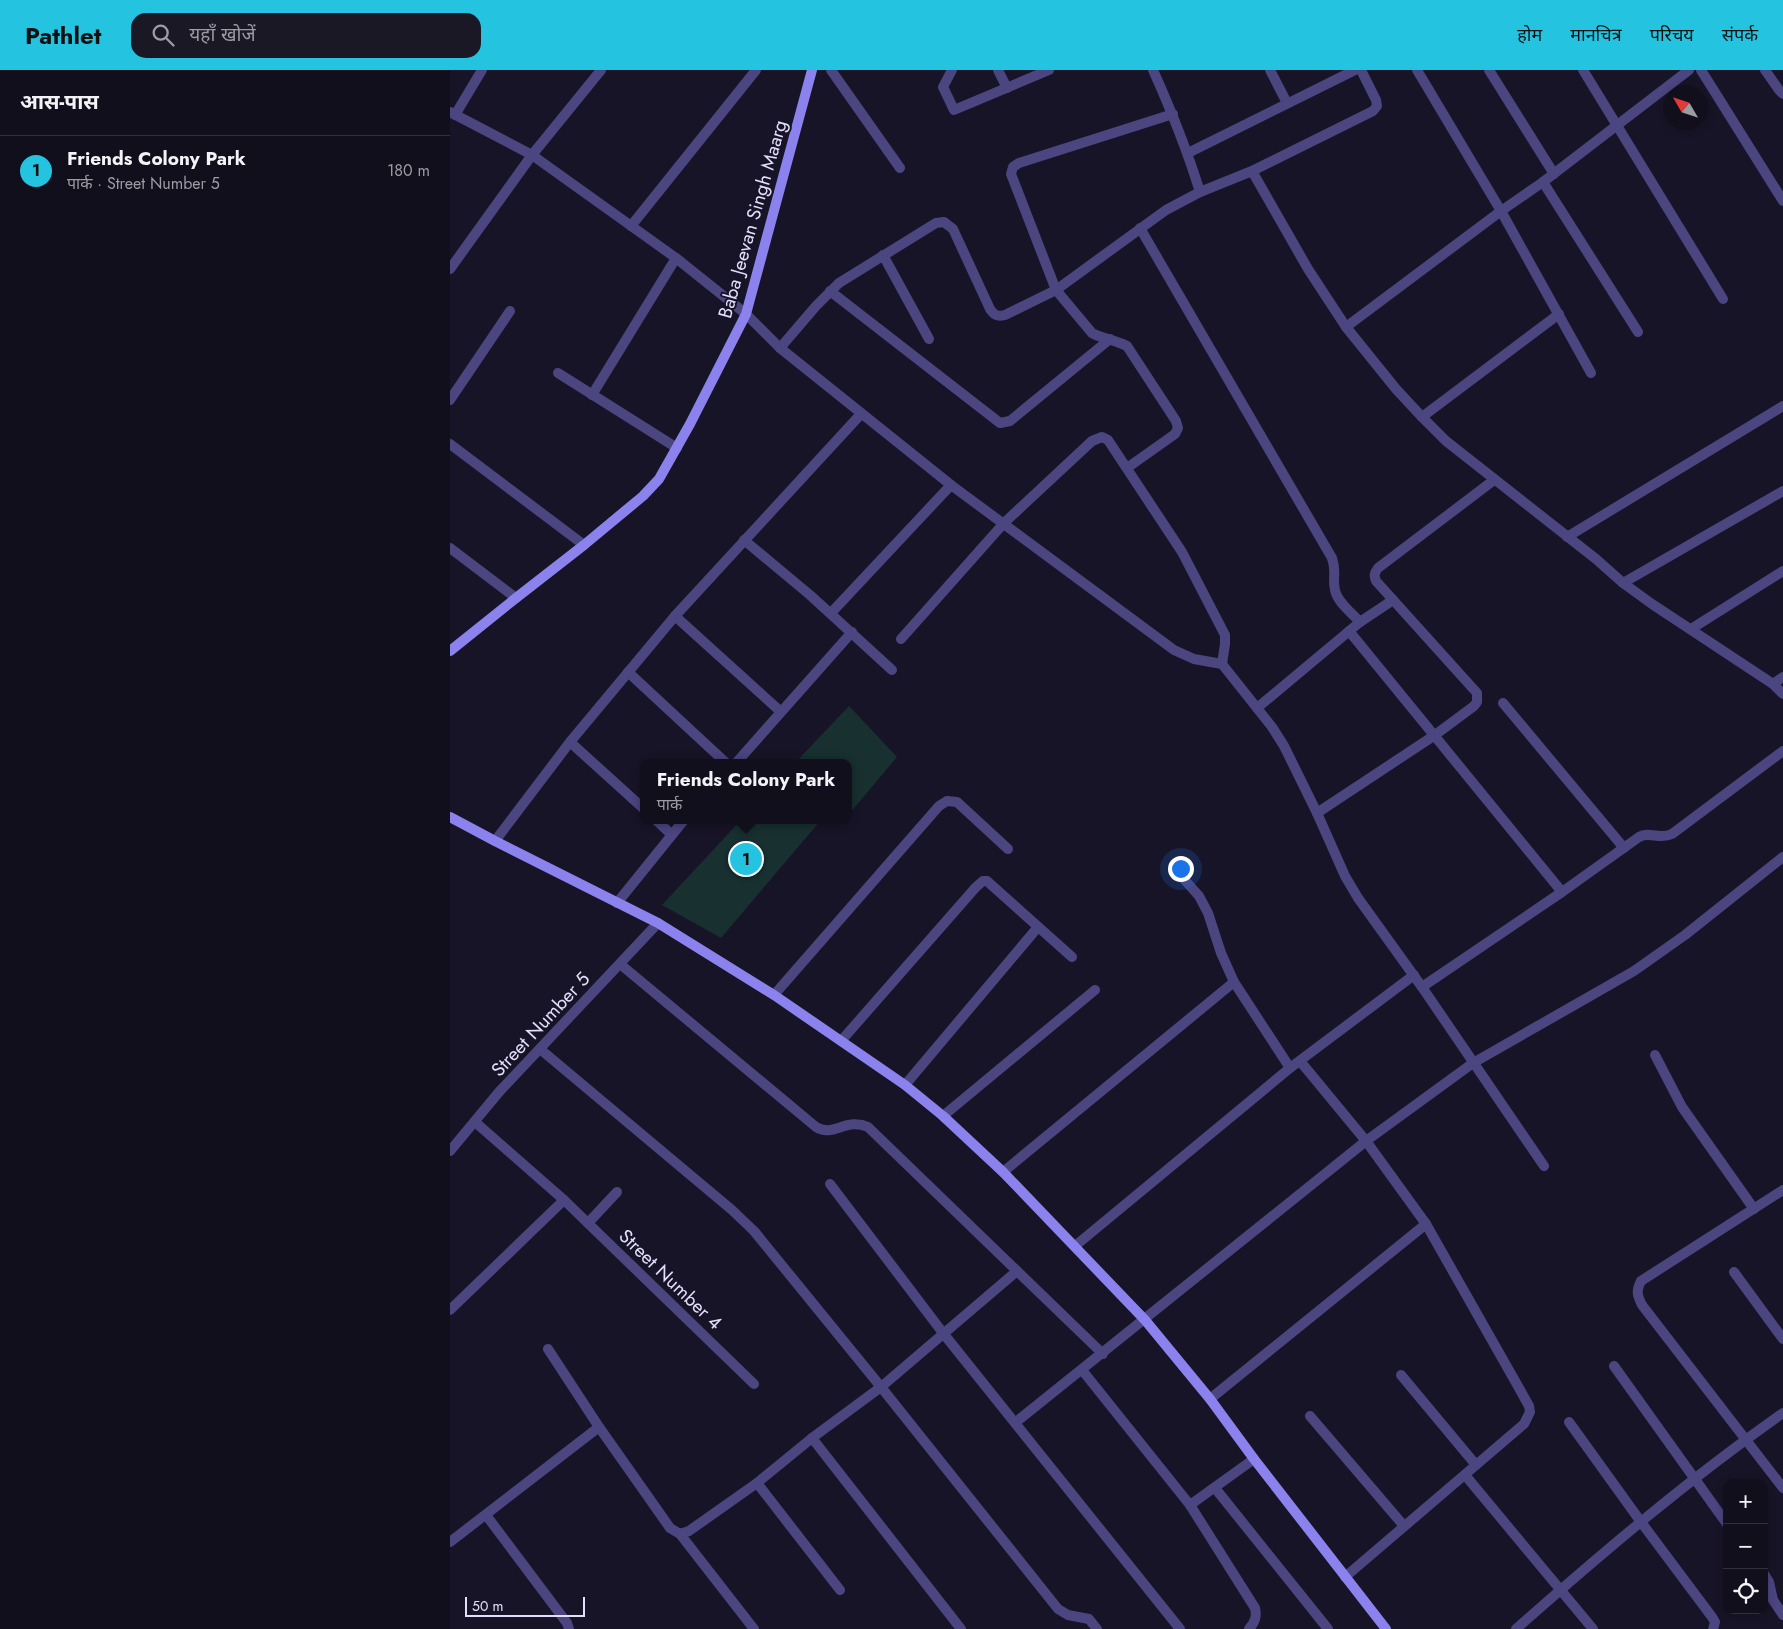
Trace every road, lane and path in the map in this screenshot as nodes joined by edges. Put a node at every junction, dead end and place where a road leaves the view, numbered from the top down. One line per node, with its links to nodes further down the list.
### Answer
1 (482, 70): 22 (street)
2 (601, 70): 26 (street)
3 (756, 70): 36 (street)
4 (812, 70): 45 (street, Baba Jeevan Singh Maarg)
5 (831, 70): 27 (street)
6 (952, 70): 19 (street)
7 (998, 70): 19 (street)
8 (1049, 70): 19 (street)
9 (1153, 70): 23 (street)
10 (1270, 70): 21 (street)
11 (1355, 70): 21 (street)
12 (1361, 70): 28 (street)
13 (1417, 70): 35 (street)
14 (1489, 70): 29 (street)
15 (1583, 70): 24 (street)
16 (1688, 70): 24 (street)
17 (1701, 70): 32 (street)
18 (1765, 70): 20 (street)
19 (1006, 88)
20 (1783, 94)
21 (1287, 103): 25 (street)
22 (452, 114): 26 (street)
23 (1173, 114): 25 (street); 41 (street)
24 (1618, 125): 29 (street); 43 (street)
25 (1188, 152): 33 (street)
26 (532, 156): 36 (street); 40 (street)
27 (900, 168)
28 (1252, 172): 33 (street); 47 (street)
29 (1554, 174): 31 (street)
30 (1783, 178): 32 (street)
31 (1543, 182): 35 (street); 48 (street)
32 (1773, 184): 34 (street)
33 (1200, 192): 37 (street)
34 (1783, 201)
35 (1501, 211): 46 (street); 47 (street)
36 (631, 226): 39 (street)
37 (1140, 228): 41 (street); 76 (street)
38 (883, 256): 41 (street); 42 (street); 49 (street)
39 (676, 258): 45 (street); 54 (street)
40 (450, 269)
41 (1056, 290): 50 (street)
42 (830, 292): 50 (street); 51 (street)
43 (1723, 299)
44 (510, 311): 55 (street)
45 (746, 314): 51 (street); 60 (street, Baba Jeevan Singh Maarg)
46 (1559, 314): 53 (street); 58 (street)
47 (1346, 327): 58 (street)
48 (1638, 332)
49 (929, 339)
50 (1110, 339): 61 (street)
51 (780, 348): 57 (street)
52 (558, 373): 54 (street)
53 (1590, 373)
54 (592, 395): 60 (street)
55 (450, 400)
56 (1783, 406): 66 (street)
57 (861, 414): 63 (street); 67 (street)
58 (1422, 417): 62 (street)
59 (450, 444): 68 (street)
60 (677, 448): 68 (street, Baba Jeevan Singh Maarg)
61 (1127, 468): 65 (street); 82 (street)
62 (1494, 480): 66 (street); 73 (street)
63 (951, 485): 65 (street); 74 (street)
64 (1783, 491): 71 (street)
65 (1004, 523): 80 (street); 82 (street)
66 (1567, 537): 71 (street)
67 (744, 540): 74 (street); 75 (street)
68 (584, 545): 72 (street, Baba Jeevan Singh Maarg)
69 (450, 548): 72 (street)
70 (1783, 571): 77 (street)
71 (1623, 583): 77 (street)
72 (516, 598): 81 (street, Baba Jeevan Singh Maarg)
73 (1393, 600): 76 (street); 91 (street)
74 (831, 613): 79 (street)
75 (675, 616): 84 (street); 90 (street)
76 (1360, 622): 78 (street)
77 (1692, 629): 86 (street)
78 (1349, 631): 89 (street); 91 (street)
79 (852, 632): 83 (street); 90 (street)
80 (902, 639)
81 (450, 651)
82 (1222, 664): 89 (street)
83 (892, 670)
84 (628, 672): 92 (street); 94 (street)
85 (1783, 677): 86 (street)
86 (1773, 684): 87 (street)
87 (1783, 694)
88 (1503, 703): 103 (street)
89 (1257, 708): 97 (street)
90 (780, 711): 95 (street)
91 (1435, 735): 97 (street); 107 (street)
92 (570, 742): 96 (street); 102 (street)
93 (1783, 751): 103 (street)
94 (722, 759)
95 (739, 759)
96 (640, 805)
97 (1317, 813): 113 (street)
98 (450, 817): 102 (street)
99 (660, 824): 101 (street)
100 (680, 824): 101 (street)
101 (671, 834): 108 (street)
102 (494, 841): 108 (street)
103 (1624, 848): 107 (street)
104 (1008, 849): 117 (street)
105 (1783, 857): 122 (street)
106 (1182, 876): 114 (street)
107 (1562, 892): 115 (street)
108 (617, 903): 109 (street)
109 (658, 923): 112 (street, Street Number 5); 117 (street)
110 (1038, 927): 111 (street); 118 (street); 124 (street)
111 (1072, 957)
112 (620, 964): 119 (street, Street Number 5); 139 (street)
113 (1414, 975): 115 (street); 121 (street)
114 (1234, 982): 123 (street); 130 (street)
115 (1422, 986): 122 (street)
116 (1095, 990): 125 (street)
117 (774, 995): 118 (street)
118 (841, 1041): 124 (street)
119 (540, 1049): 126 (street, Street Number 5); 151 (street)
120 (1655, 1055): 135 (street)
121 (1300, 1061): 123 (street); 127 (street)
122 (1473, 1063): 127 (street); 129 (street)
123 (1290, 1068): 138 (street)
124 (905, 1085): 125 (street)
125 (943, 1116): 130 (street)
126 (475, 1122): 128 (street, Street Number 5); 134 (street, Street Number 4)
127 (1366, 1142): 137 (street); 142 (street)
128 (450, 1151)
129 (1544, 1166)
130 (1004, 1172): 138 (street)
131 (830, 1184): 143 (street)
132 (1783, 1190): 135 (street)
133 (617, 1192): 136 (street)
134 (564, 1200): 136 (street, Street Number 4); 141 (street)
135 (1754, 1209): 159 (street)
136 (588, 1223): 150 (street, Street Number 4)
137 (1426, 1224): 152 (street); 161 (street)
138 (1075, 1246): 142 (street)
139 (1017, 1271): 143 (street); 146 (street)
140 (1734, 1272): 144 (street)
141 (450, 1310)
142 (1145, 1320): 146 (street); 152 (street)
143 (943, 1333): 151 (street); 155 (street)
144 (1783, 1338)
145 (548, 1349): 157 (street)
146 (1103, 1354): 148 (street)
147 (1614, 1366): 163 (street)
148 (1082, 1370): 155 (street); 167 (street)
149 (1401, 1375): 161 (street)
150 (754, 1384)
151 (881, 1387): 158 (street); 182 (street)
152 (1210, 1398): 160 (street)
153 (1783, 1413): 159 (street)
154 (1310, 1416): 171 (street)
155 (1016, 1422): 183 (street)
156 (1569, 1422): 170 (street)
157 (599, 1427): 168 (street); 172 (street)
158 (812, 1438): 164 (street); 181 (street)
159 (1746, 1439): 163 (street); 166 (street)
160 (1254, 1459): 165 (street); 174 (street)
161 (1476, 1465): 162 (street)
162 (1465, 1475): 171 (street); 176 (street)
163 (1694, 1479): 169 (street); 170 (street)
164 (757, 1483): 172 (street); 177 (street)
165 (1215, 1488): 167 (street); 185 (street)
166 (1783, 1488)
167 (1190, 1506): 184 (street)
168 (486, 1514): 173 (street); 179 (street)
169 (1723, 1519)
170 (1641, 1522): 176 (street); 189 (street)
171 (1404, 1526): 174 (street)
172 (680, 1534): 180 (street)
173 (450, 1542)
174 (1345, 1577): 186 (street)
175 (1768, 1580): 178 (street)
176 (1561, 1589): 187 (street); 188 (street)
177 (840, 1590)
178 (1783, 1614)
179 (569, 1629)
180 (754, 1629)
181 (961, 1629)
182 (1097, 1629)
183 (1180, 1629)
184 (1249, 1629)
185 (1328, 1629)
186 (1386, 1629)
187 (1516, 1629)
188 (1593, 1629)
189 (1713, 1629)

